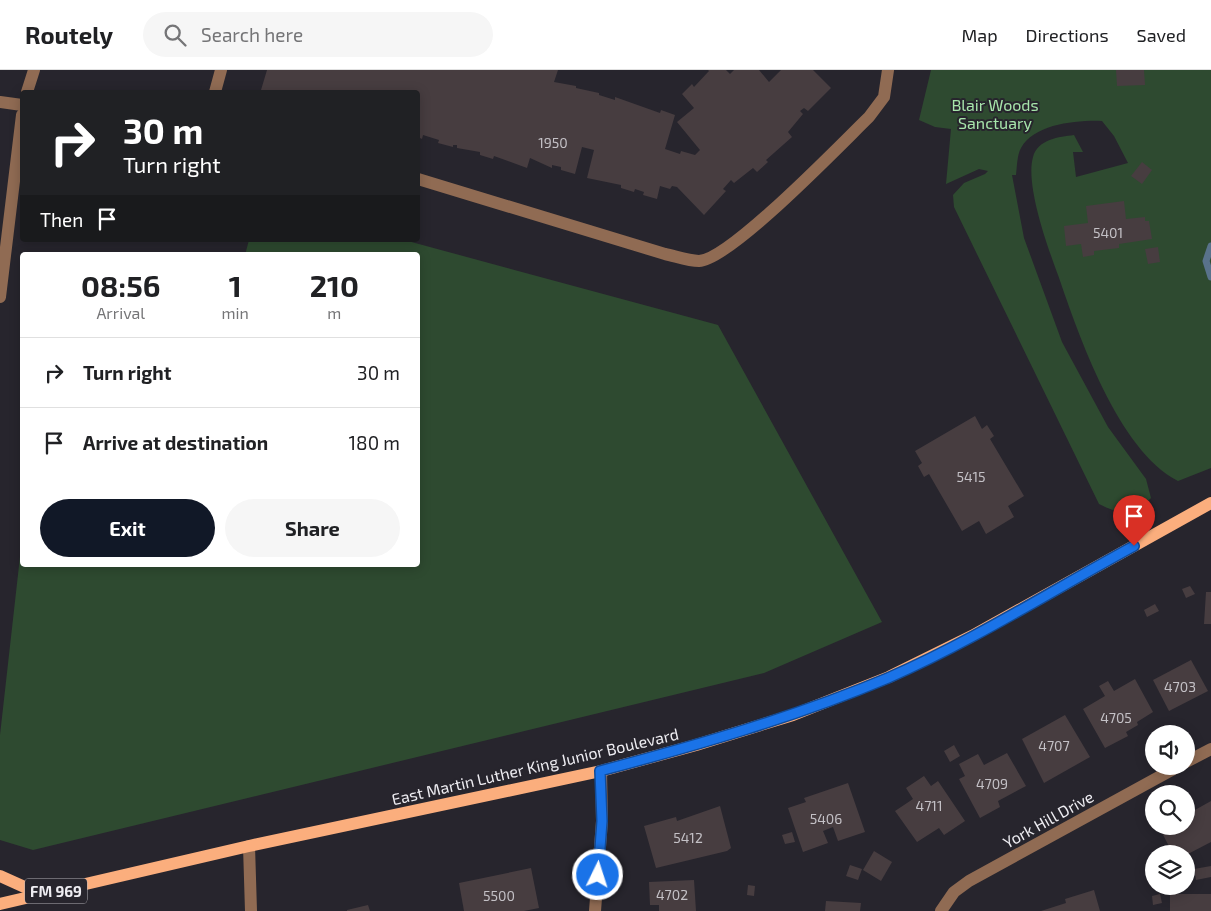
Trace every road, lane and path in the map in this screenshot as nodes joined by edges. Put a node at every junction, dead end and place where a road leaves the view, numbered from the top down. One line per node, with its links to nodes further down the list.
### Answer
1 (34, 70): 4 (street)
2 (221, 70): 5 (street)
3 (888, 70): 9 (street)
4 (28, 90)
5 (216, 90)
6 (0, 102): 7 (street)
7 (20, 105)
8 (20, 132): 10 (street)
9 (420, 180)
10 (0, 297)
11 (1211, 503): 14 (main road, East Martin Luther King Junior Boulevard / FM 969)
12 (1211, 749): 13 (street)
13 (1195, 757)
14 (600, 771): 16 (main road, East Martin Luther King Junior Boulevard / FM 969); 21 (street)
15 (1162, 775): 22 (street, York Hill Drive)
16 (249, 846): 18 (main road, East Martin Luther King Junior Boulevard / FM 969); 20 (street)
17 (0, 876): 18 (main road)
18 (40, 894): 19 (main road, East Martin Luther King Junior Boulevard / FM 969)
19 (0, 904)
20 (251, 911)
21 (595, 911)
22 (941, 911)

